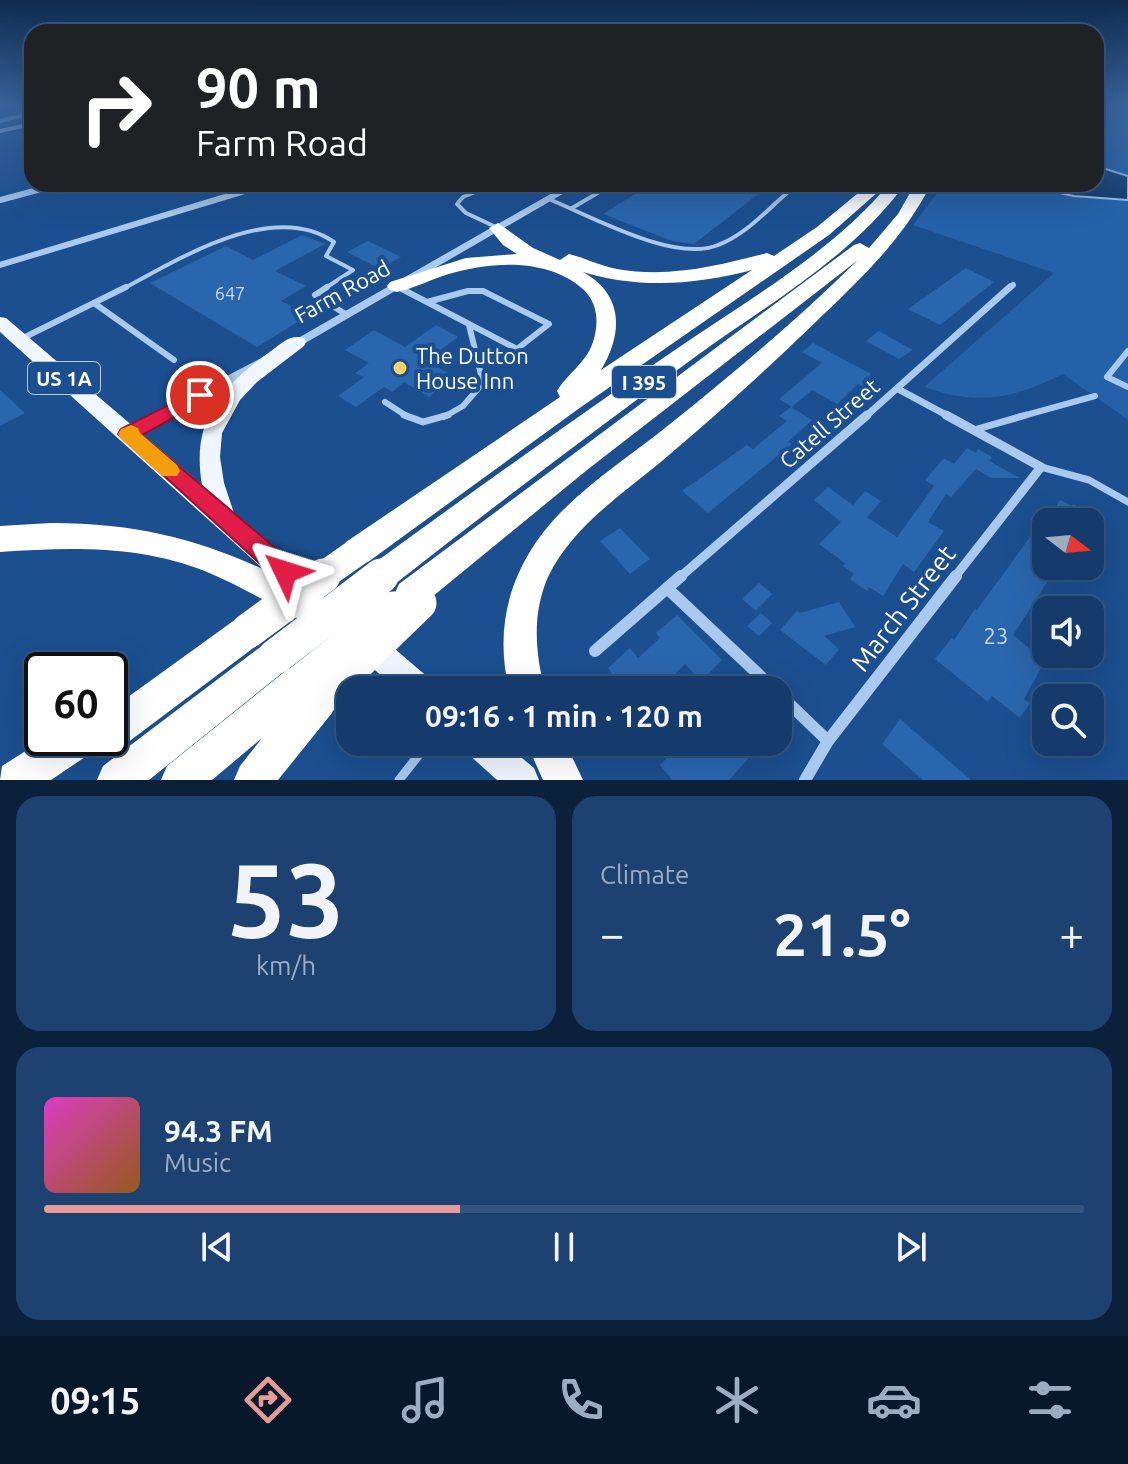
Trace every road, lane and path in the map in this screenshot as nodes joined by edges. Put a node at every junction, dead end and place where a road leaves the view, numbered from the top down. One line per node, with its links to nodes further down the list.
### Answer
1 (30, 192): 12 (street)
2 (243, 192): 16 (street)
3 (475, 192): 14 (lane)
4 (561, 192): 11 (street, Farm Road)
5 (599, 192): 13 (lane)
6 (869, 192): 15 (highway)
7 (891, 192): 41 (highway, I 395)
8 (916, 192): 41 (highway, I 395)
9 (918, 192): 46 (highway)
10 (787, 193): 13 (lane)
11 (549, 199): 13 (lane); 14 (street, Farm Road)
12 (0, 200)
13 (572, 208)
14 (498, 228): 15 (highway); 17 (highway); 19 (street, Farm Road)
15 (823, 231): 36 (highway)
16 (0, 265)
17 (570, 272): 19 (highway); 36 (highway)
18 (1013, 285): 30 (street, Catell Street)
19 (397, 286): 20 (lane); 22 (street, Farm Road)
20 (427, 302): 24 (lane); 24 (lane)
21 (94, 303): 22 (lane); 25 (lane); 28 (lane)
22 (347, 315): 26 (street, Farm Road)
23 (0, 322): 25 (main road, US 1A)
24 (469, 325): 32 (lane)
25 (20, 339): 34 (main road, US 1A)
26 (297, 342): 34 (street, Farm Road); 38 (main road)
27 (1128, 351): 29 (lane)
28 (174, 360)
29 (1128, 387)
30 (898, 389): 33 (street); 40 (street, Catell Street)
31 (1095, 396): 33 (lane)
32 (385, 402)
33 (974, 430): 35 (street)
34 (128, 434): 38 (main road, US 1A)
35 (1041, 467): 37 (lane); 52 (street, March Street)
36 (461, 478): 43 (highway, bridge)
37 (1128, 502)
38 (225, 519): 42 (main road, US 1A)
39 (0, 539): 42 (highway)
40 (668, 589): 44 (street, Catell Street); 47 (street)
41 (404, 591): 48 (highway, bridge); 48 (highway, I 395, bridge)
42 (346, 625): 45 (main road, US 1A)
43 (248, 631): 50 (highway); 51 (highway)
44 (595, 651)
45 (403, 676)
46 (524, 676)
47 (759, 676)
48 (299, 680): 60 (highway, I 395); 61 (highway, I 395); 62 (highway)
49 (792, 707): 52 (street)
50 (128, 708)
51 (128, 720)
52 (828, 741): 66 (street, March Street)
53 (53, 756): 58 (highway)
54 (79, 756): 59 (highway)
55 (418, 756): 63 (lane)
56 (494, 756): 64 (main road)
57 (552, 756): 65 (highway)
58 (16, 780)
59 (47, 780)
60 (117, 780)
61 (181, 780)
62 (254, 780)
63 (399, 780)
64 (522, 780)
65 (563, 780)
66 (805, 780)

